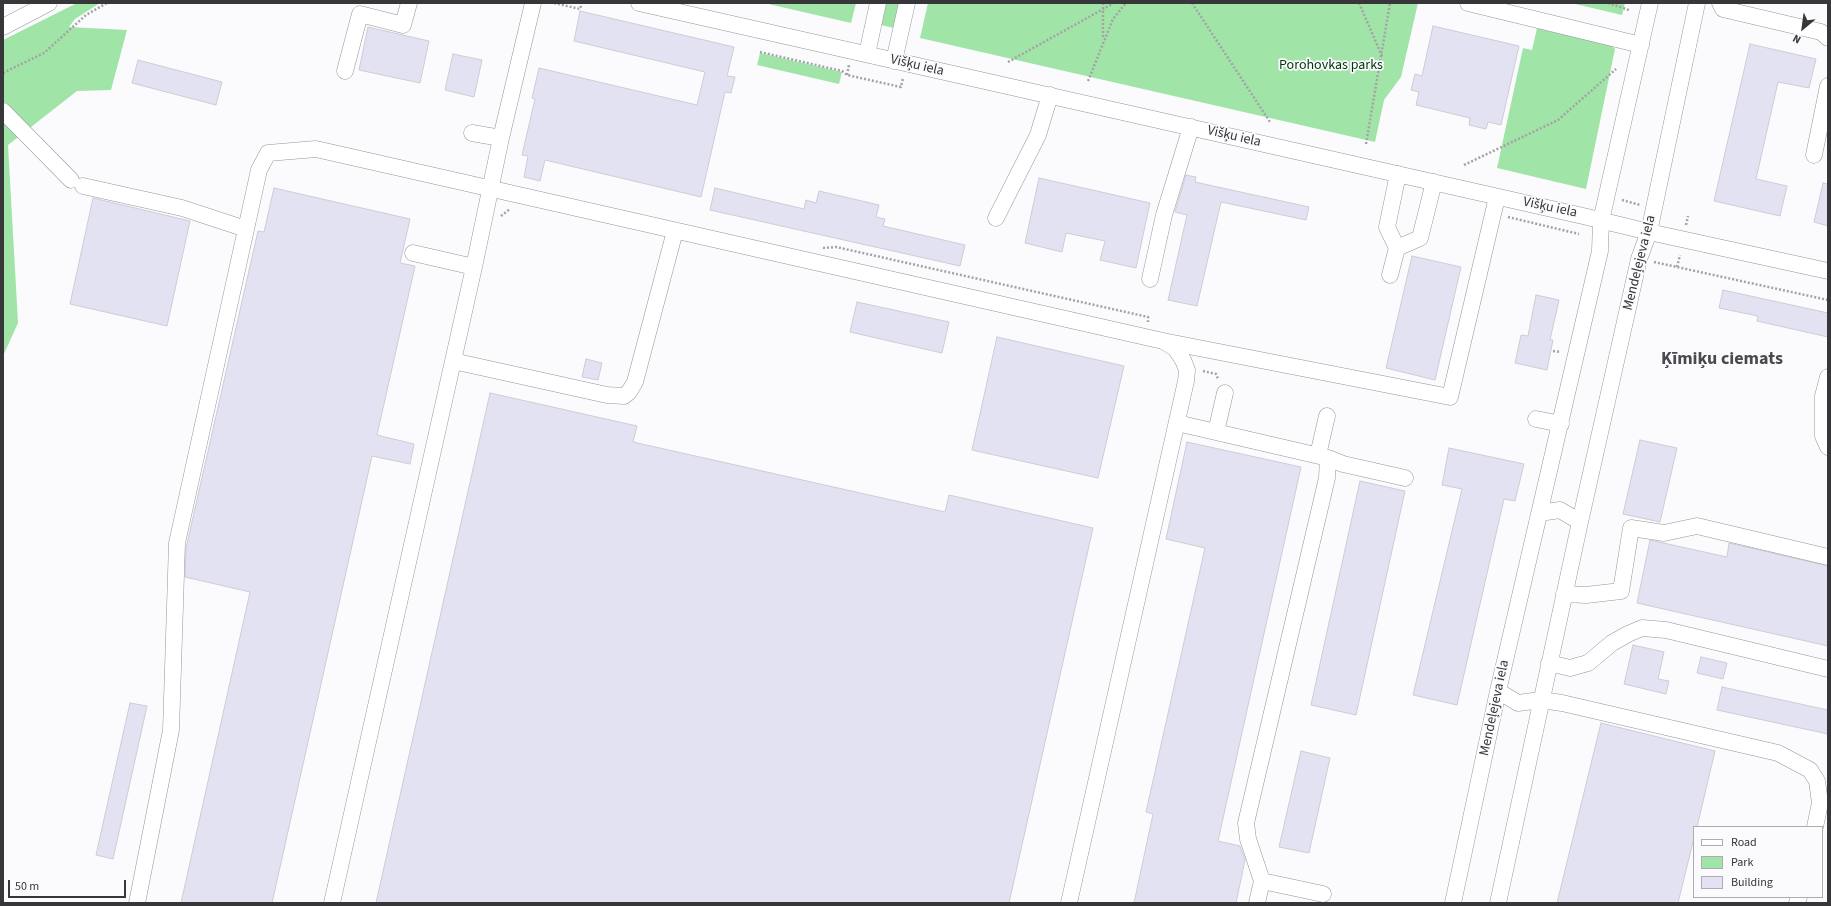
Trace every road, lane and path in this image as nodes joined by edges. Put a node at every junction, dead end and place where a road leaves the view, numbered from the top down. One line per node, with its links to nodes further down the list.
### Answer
1 (49, 3): 23 (street)
2 (107, 3): 34 (path)
3 (409, 3): 33 (street)
4 (533, 3): 44 (street)
5 (554, 3): 6 (path)
6 (582, 3)
7 (639, 3): 28 (street, Višķu iela)
8 (878, 3): 28 (street)
9 (907, 3): 30 (street)
10 (1103, 3): 21 (path)
11 (1114, 3): 21 (path)
12 (1126, 3): 25 (path)
13 (1192, 3): 41 (path)
14 (1359, 3): 29 (path)
15 (1390, 3): 29 (path)
16 (1468, 3): 26 (street)
17 (1608, 3): 22 (path)
18 (1650, 3): 26 (street, Mendeļejeva iela)
19 (1697, 3): 60 (street, Mendeļejeva iela)
20 (1720, 3): 24 (street)
21 (1103, 9): 25 (path); 31 (path)
22 (1629, 10)
23 (3, 27)
24 (1828, 38)
25 (1103, 41): 35 (path)
26 (1641, 45): 56 (street, Mendeļejeva iela)
27 (760, 52): 37 (path)
28 (866, 54): 30 (street, Višķu iela)
29 (1382, 56): 45 (path)
30 (894, 61): 38 (street, Višķu iela)
31 (1008, 62)
32 (1616, 69): 47 (path)
33 (345, 71)
34 (3, 73)
35 (1088, 81)
36 (1828, 86): 39 (street)
37 (901, 87)
38 (1050, 96): 42 (street, Višķu iela); 55 (street)
39 (1826, 102): 46 (street)
40 (3, 112): 58 (street)
41 (1270, 122)
42 (1191, 127): 48 (street, Višķu iela); 69 (street)
43 (472, 133): 44 (street)
44 (501, 138): 50 (street)
45 (1366, 144)
46 (1814, 155)
47 (1464, 165)
48 (1398, 174): 49 (street, Višķu iela); 61 (street)
49 (1434, 182): 51 (street, Višķu iela); 61 (street)
50 (491, 189): 58 (street); 59 (street); 65 (street)
51 (1498, 197): 56 (street, Višķu iela); 71 (street)
52 (1617, 199): 53 (path)
53 (1644, 206)
54 (1688, 216): 57 (path)
55 (996, 218)
56 (1601, 221): 60 (street, Višķu iela); 81 (street, Mendeļejeva iela)
57 (1685, 228)
58 (246, 229): 97 (street)
59 (675, 231): 71 (street); 74 (street)
60 (1649, 232): 67 (street, Višķu iela); 87 (street, Mendeļejeva iela)
61 (1397, 248): 68 (street)
62 (1680, 252): 66 (path)
63 (413, 253): 65 (street)
64 (1649, 261): 66 (path)
65 (474, 267): 74 (street)
66 (1677, 268): 70 (path)
67 (1828, 271)
68 (1390, 275)
69 (1150, 279)
70 (1828, 300)
71 (1163, 341): 80 (street)
72 (1553, 350): 73 (path)
73 (1563, 353)
74 (453, 361): 98 (street)
75 (1199, 373): 77 (path)
76 (1828, 377): 83 (street)
77 (1221, 390): 82 (street)
78 (1327, 416): 84 (street)
79 (1536, 419): 81 (street)
80 (1177, 423): 82 (street); 99 (street)
81 (1561, 424): 86 (street, Mendeļejeva iela)
82 (1216, 432): 84 (street)
83 (1828, 446)
84 (1323, 456): 85 (street); 95 (street)
85 (1405, 478)
86 (1539, 513): 87 (street); 92 (street, Mendeļejeva iela)
87 (1580, 522): 89 (street, Mendeļejeva iela)
88 (1828, 557): 89 (street)
89 (1564, 594): 90 (street, Mendeļejeva iela)
90 (1549, 663): 91 (street); 93 (street, Mendeļejeva iela)
91 (1825, 671)
92 (1498, 691): 93 (street); 101 (street, Mendeļejeva iela)
93 (1541, 700): 94 (street); 102 (street, Mendeļejeva iela)
94 (1815, 826)
95 (1262, 881): 96 (street); 100 (street)
96 (1323, 894)
97 (137, 903)
98 (332, 903)
99 (1069, 903)
100 (1257, 903)
101 (1453, 903)
102 (1498, 903)

